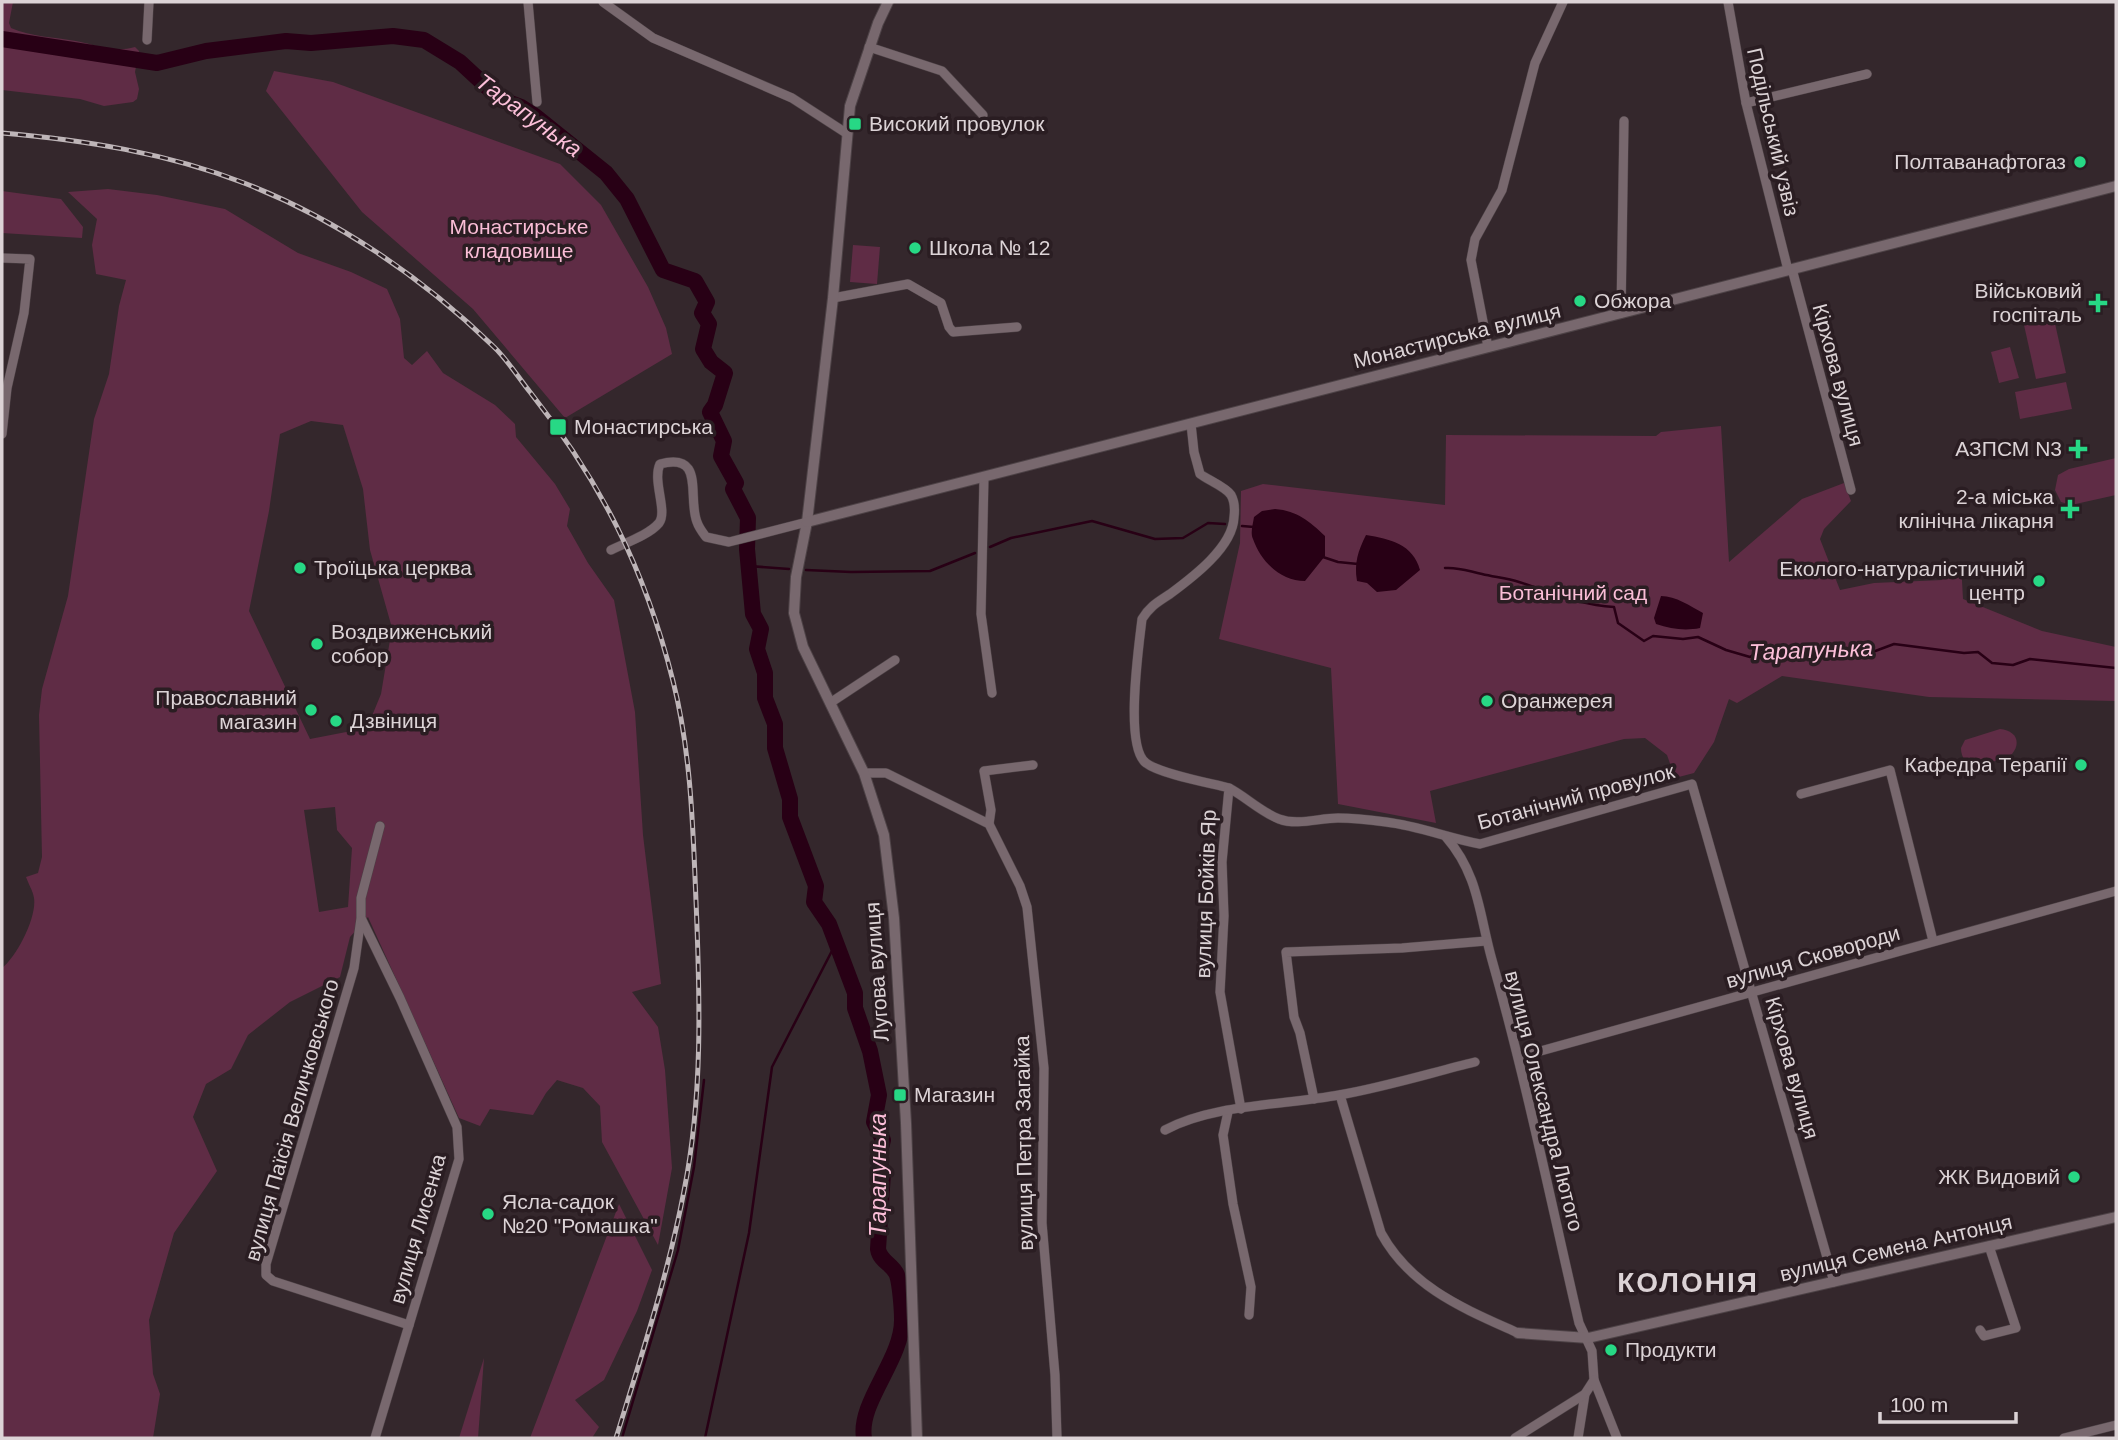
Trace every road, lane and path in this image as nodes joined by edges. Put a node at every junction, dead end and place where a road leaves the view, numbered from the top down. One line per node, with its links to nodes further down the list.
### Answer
1 (149, 2): 7 (street)
2 (528, 2): 10 (street)
3 (603, 2): 14 (street)
4 (888, 2): 8 (street, Лугова вулиця)
5 (1563, 2): 21 (street)
6 (1728, 2): 11 (street, Подільський узвіз)
7 (147, 40)
8 (869, 47): 12 (street); 14 (street, Лугова вулиця)
9 (1867, 74): 11 (street)
10 (537, 102)
11 (1746, 103): 17 (street, Подільський узвіз)
12 (984, 115)
13 (1624, 121): 19 (street)
14 (846, 133): 18 (street, Лугова вулиця)
15 (2116, 186): 17 (street, Монастирська вулиця)
16 (2, 258): 23 (street)
17 (1790, 270): 19 (street, Монастирська вулиця); 25 (street, Кірхова вулиця)
18 (833, 298): 20 (street); 26 (street, Лугова вулиця)
19 (1621, 313): 21 (street, Монастирська вулиця)
20 (1017, 327)
21 (1488, 347): 22 (street, Монастирська вулиця)
22 (1191, 424): 24 (street, Монастирська вулиця); 34 (street, вулиця Бойків Яр)
23 (2, 434)
24 (984, 477): 26 (street, Монастирська вулиця); 29 (street)
25 (1851, 490)
26 (807, 523): 27 (street); 30 (street, Лугова вулиця)
27 (611, 550)
28 (895, 660): 30 (street)
29 (992, 693)
30 (830, 702): 32 (street, Лугова вулиця)
31 (1033, 765): 36 (street)
32 (864, 773): 36 (street); 63 (street, Лугова вулиця)
33 (1692, 784): 38 (street, Ботанічний провулок); 43 (street, Кірхова вулиця)
34 (1229, 788): 38 (street, Ботанічний провулок); 48 (street, вулиця Бойків Яр)
35 (1801, 794): 42 (street)
36 (989, 824): 64 (street, вулиця Петра Загайка)
37 (380, 826): 40 (street, вулиця Паїсія Величковського)
38 (1445, 837): 41 (street, вулиця Олександра Лютого)
39 (2116, 891): 42 (street, вулиця Сковороди)
40 (361, 918): 55 (street, вулиця Лисенка); 55 (street, вулиця Паїсія Величковського)
41 (1486, 941): 44 (street, вулиця Олександра Лютого); 47 (street)
42 (1933, 941): 43 (street, вулиця Сковороди)
43 (1751, 992): 44 (street, вулиця Сковороди); 53 (street, Кірхова вулиця)
44 (1519, 1057): 58 (street, вулиця Олександра Лютого)
45 (1475, 1062): 46 (street)
46 (1340, 1095): 47 (street); 57 (street)
47 (1314, 1099): 48 (street)
48 (1241, 1109): 49 (street)
49 (1228, 1112): 50 (street); 54 (street)
50 (1165, 1130)
51 (2116, 1217): 52 (street, вулиця Семена Антонця)
52 (1989, 1247): 53 (street, вулиця Семена Антонця); 56 (street)
53 (1834, 1282): 58 (street, вулиця Семена Антонця)
54 (1249, 1315)
55 (409, 1325): 62 (street, вулиця Лисенка)
56 (1980, 1330)
57 (1518, 1333): 58 (street, вулиця Семена Антонця)
58 (1588, 1338): 59 (street, вулиця Олександра Лютого)
59 (1594, 1380): 60 (street); 67 (street, вулиця Олександра Лютого)
60 (1585, 1394): 65 (street); 66 (street)
61 (2116, 1425): 68 (street)
62 (375, 1438)
63 (918, 1438)
64 (1058, 1438)
65 (1515, 1438)
66 (1578, 1438)
67 (1617, 1438)
68 (2064, 1438)

